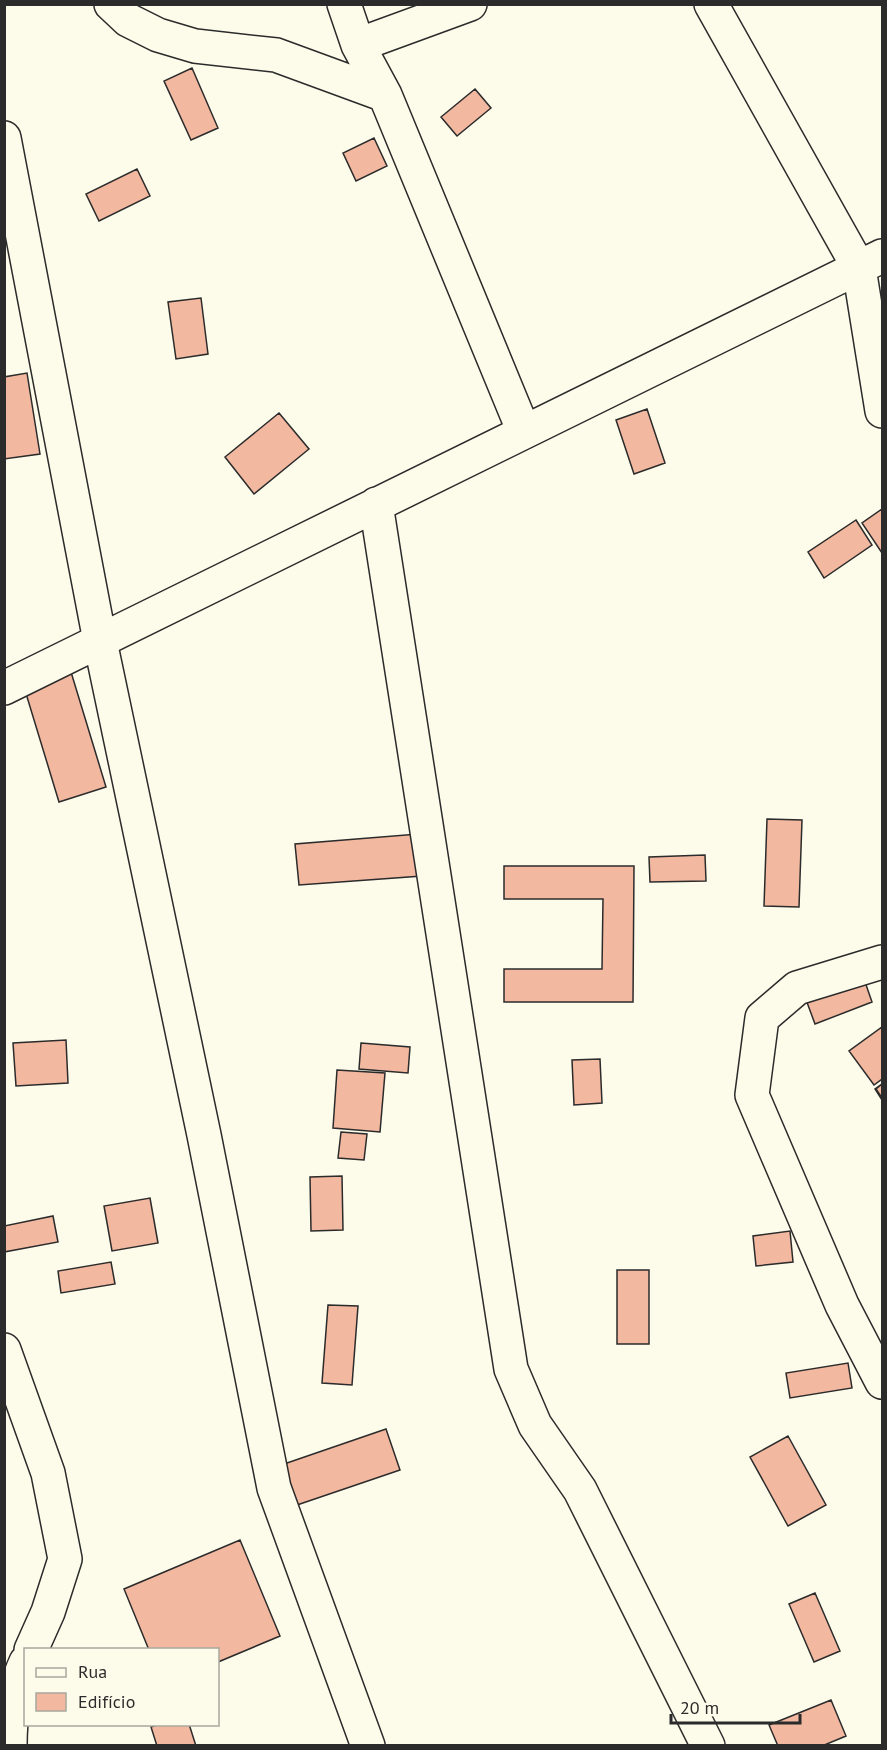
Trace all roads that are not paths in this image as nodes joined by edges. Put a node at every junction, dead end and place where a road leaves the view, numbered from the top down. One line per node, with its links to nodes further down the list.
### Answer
1 (111, 4): 6 (street)
2 (344, 4): 5 (street)
3 (470, 4): 5 (street)
4 (711, 4): 8 (street)
5 (358, 45): 6 (street)
6 (385, 95): 10 (street)
7 (4, 138): 12 (street)
8 (871, 262): 9 (street); 10 (street)
9 (882, 411)
10 (524, 432): 11 (street)
11 (376, 504): 12 (street); 21 (street)
12 (100, 641): 13 (street); 20 (street)
13 (4, 688)
14 (882, 962): 16 (street)
15 (5, 1351): 17 (street)
16 (882, 1382)
17 (32, 1648)
18 (24, 1666): 19 (street)
19 (10, 1746)
20 (368, 1746)
21 (708, 1746)

